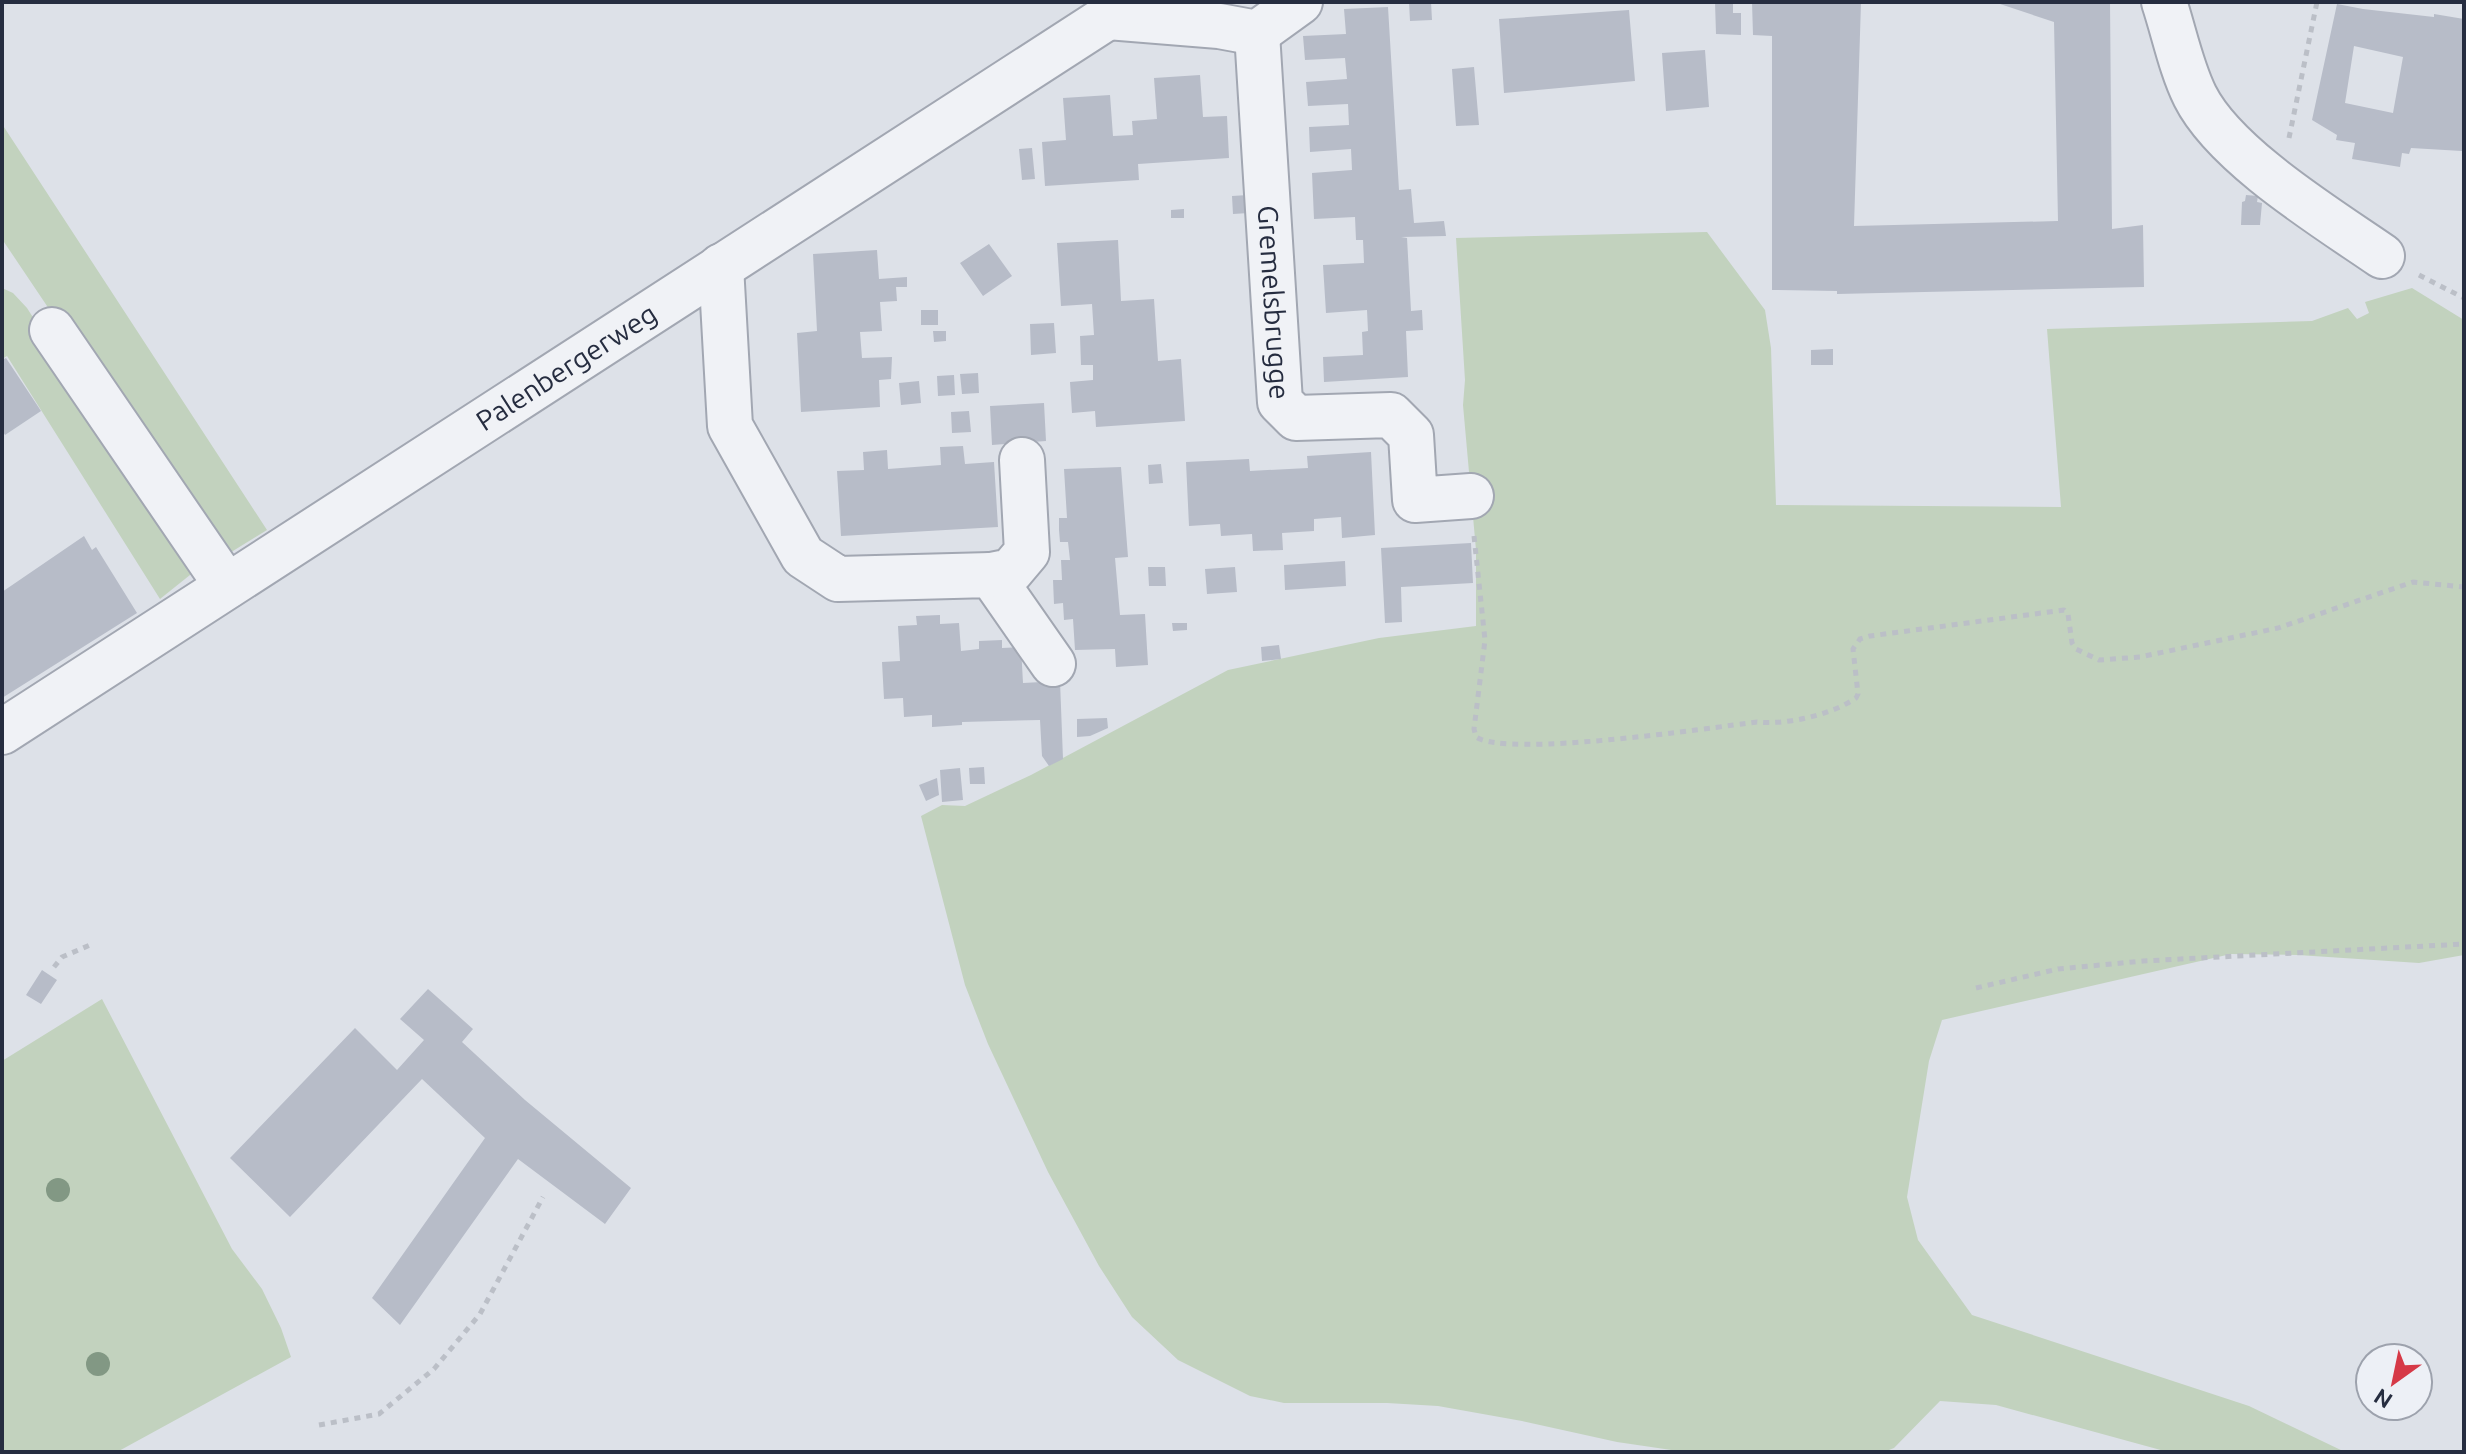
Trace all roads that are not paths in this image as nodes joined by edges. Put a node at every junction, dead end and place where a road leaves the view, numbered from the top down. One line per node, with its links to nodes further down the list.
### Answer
1 (1300, 2): 4 (street)
2 (2164, 2): 5 (street)
3 (1119, 10): 4 (street); 6 (street, Palenbergerweg)
4 (1257, 33): 9 (street, Gremelsbrugge)
5 (2382, 256)
6 (721, 266): 10 (street); 11 (street, Palenbergerweg)
7 (52, 330): 11 (street)
8 (1022, 460): 10 (street)
9 (1471, 496)
10 (991, 575): 12 (street)
11 (227, 586): 13 (street, Palenbergerweg)
12 (1053, 664)
13 (2, 732)

